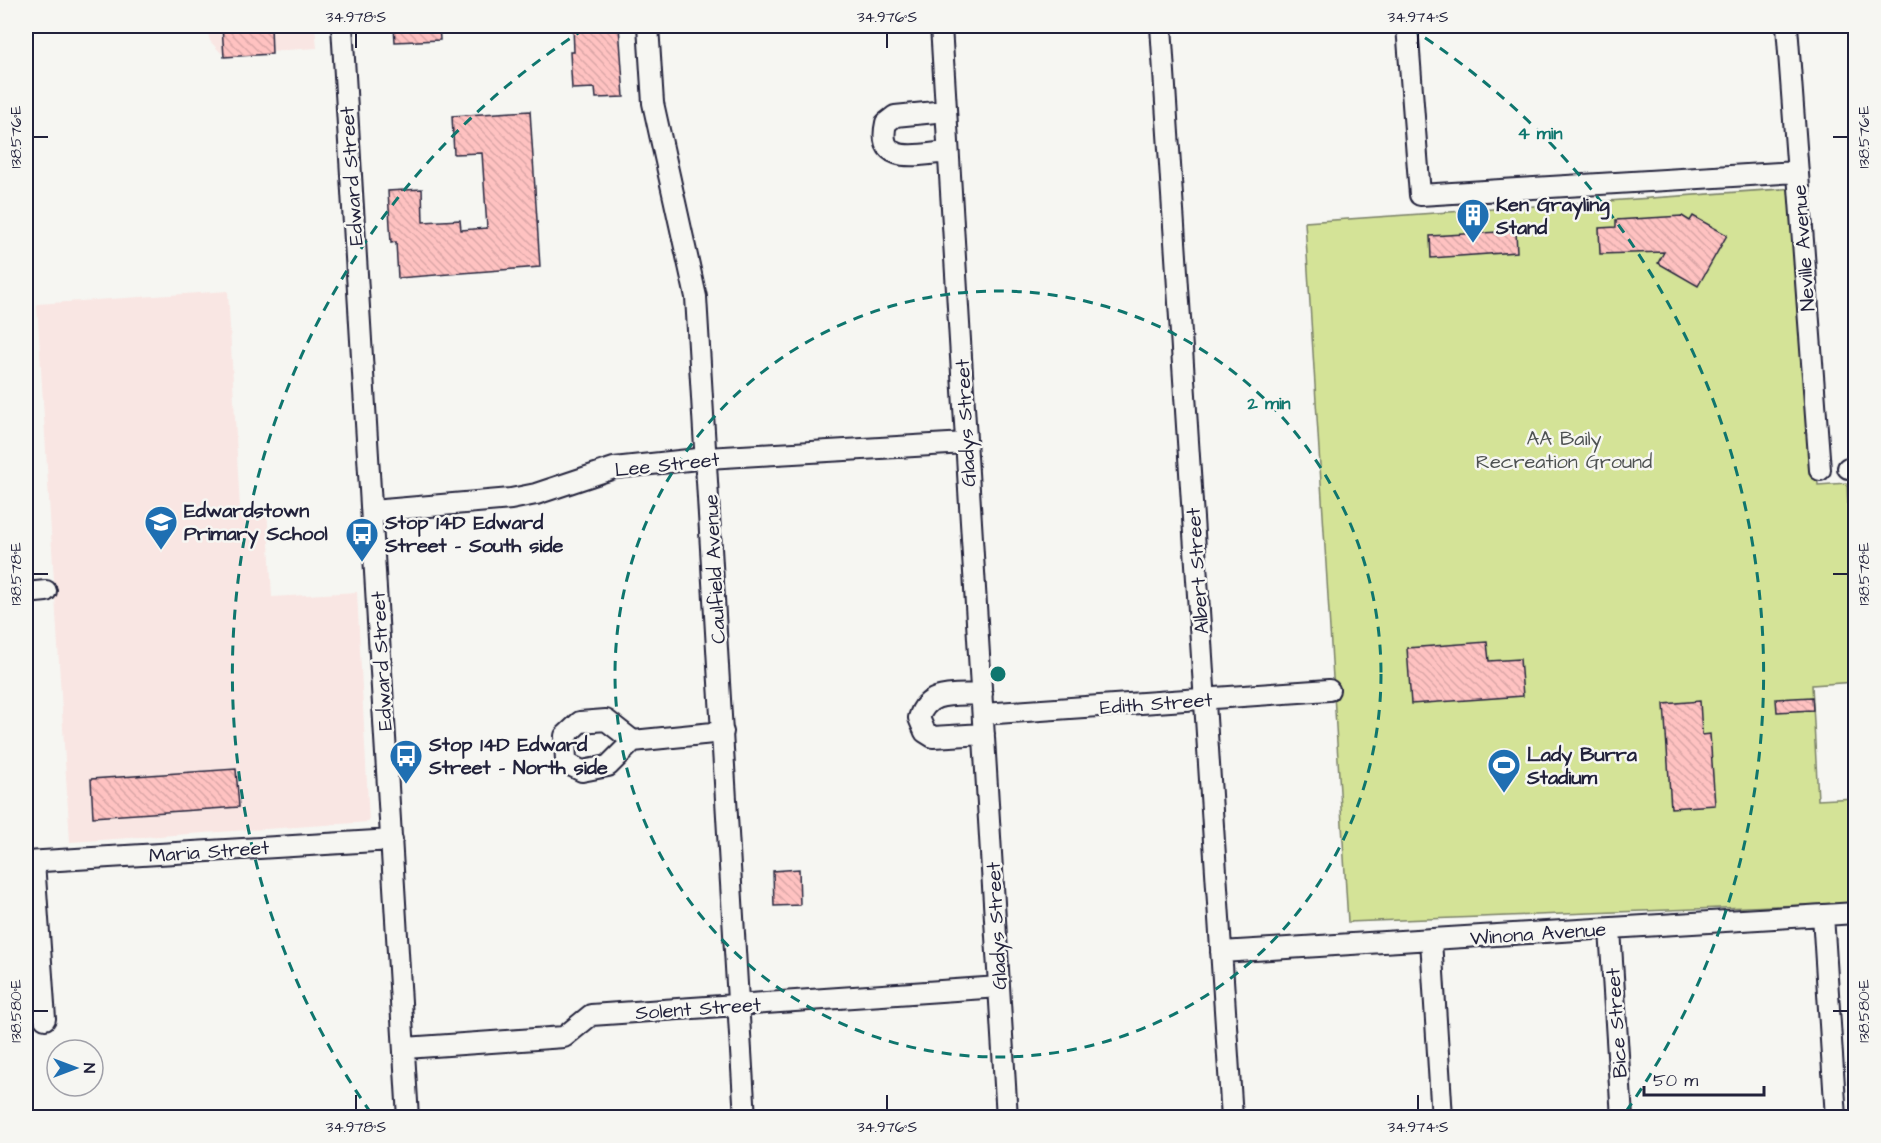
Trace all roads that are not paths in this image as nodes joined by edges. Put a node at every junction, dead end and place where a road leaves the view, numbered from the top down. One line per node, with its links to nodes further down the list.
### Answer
1 (342, 26): 13 (street, Edward Street)
2 (648, 26): 11 (street, Caulfield Avenue)
3 (941, 26): 7 (street, Gladys Street)
4 (1161, 26): 18 (street, Albert Street)
5 (1407, 26): 9 (street)
6 (1787, 26): 9 (street, Neville Avenue)
7 (946, 111): 8 (street, Gladys Street); 8 (street)
8 (948, 152): 10 (street, Gladys Street)
9 (1797, 172): 12 (street, Neville Avenue)
10 (966, 443): 11 (street, Lee Street); 17 (street, Gladys Street)
11 (707, 458): 13 (street, Lee Street); 20 (street, Caulfield Avenue)
12 (1820, 470)
13 (372, 511): 23 (street, Edward Street)
14 (46, 591): 15 (street)
15 (26, 593)
16 (1329, 690): 18 (street, Edith Street)
17 (982, 694): 19 (street, Gladys Street); 21 (street)
18 (1205, 700): 19 (street, Edith Street); 29 (street, Albert Street)
19 (983, 714): 21 (street, Gladys Street)
20 (723, 732): 22 (street); 31 (street, Caulfield Avenue)
21 (984, 734): 30 (street, Gladys Street)
22 (633, 741)
23 (392, 840): 24 (street, Maria Street); 33 (street, Edward Street)
24 (30, 862): 32 (street)
25 (1856, 913): 26 (street, Winona Avenue)
26 (1823, 915): 27 (street, Winona Avenue); 40 (street)
27 (1610, 929): 28 (street, Winona Avenue); 39 (street, Bice Street)
28 (1431, 940): 29 (street, Winona Avenue); 38 (street)
29 (1221, 952): 37 (street, Albert Street)
30 (999, 987): 31 (street, Solent Street); 36 (street, Gladys Street)
31 (738, 1006): 33 (street, Solent Street); 35 (street, Caulfield Avenue)
32 (45, 1019)
33 (405, 1048): 34 (street, Edward Street)
34 (408, 1118)
35 (745, 1118)
36 (1007, 1118)
37 (1232, 1118)
38 (1442, 1118)
39 (1622, 1118)
40 (1836, 1118)

